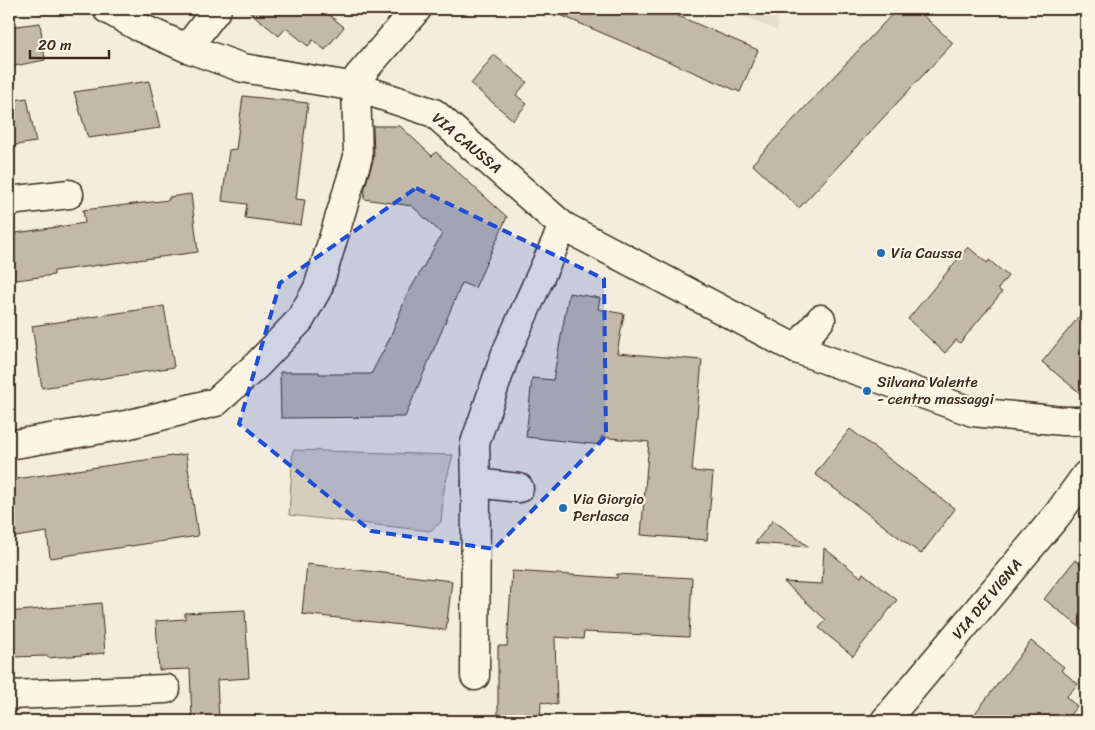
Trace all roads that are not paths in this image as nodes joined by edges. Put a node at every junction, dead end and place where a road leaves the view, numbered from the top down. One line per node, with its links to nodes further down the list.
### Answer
1 (106, 9): 4 (street, VIA CAUSSA)
2 (217, 9): 4 (street)
3 (417, 9): 5 (street)
4 (187, 48): 5 (street, VIA CAUSSA)
5 (356, 87): 8 (street, VIA CAUSSA); 12 (street)
6 (69, 194): 7 (street)
7 (9, 200)
8 (563, 226): 10 (street, VIA CAUSSA); 14 (street)
9 (821, 319): 10 (street)
10 (796, 349): 11 (street, VIA CAUSSA)
11 (1086, 421)
12 (9, 445)
13 (1086, 475): 19 (street, VIA DEI VIGNA)
14 (476, 483): 15 (street); 16 (street)
15 (519, 488)
16 (475, 676)
17 (166, 689): 18 (street)
18 (9, 695)
19 (885, 721)

